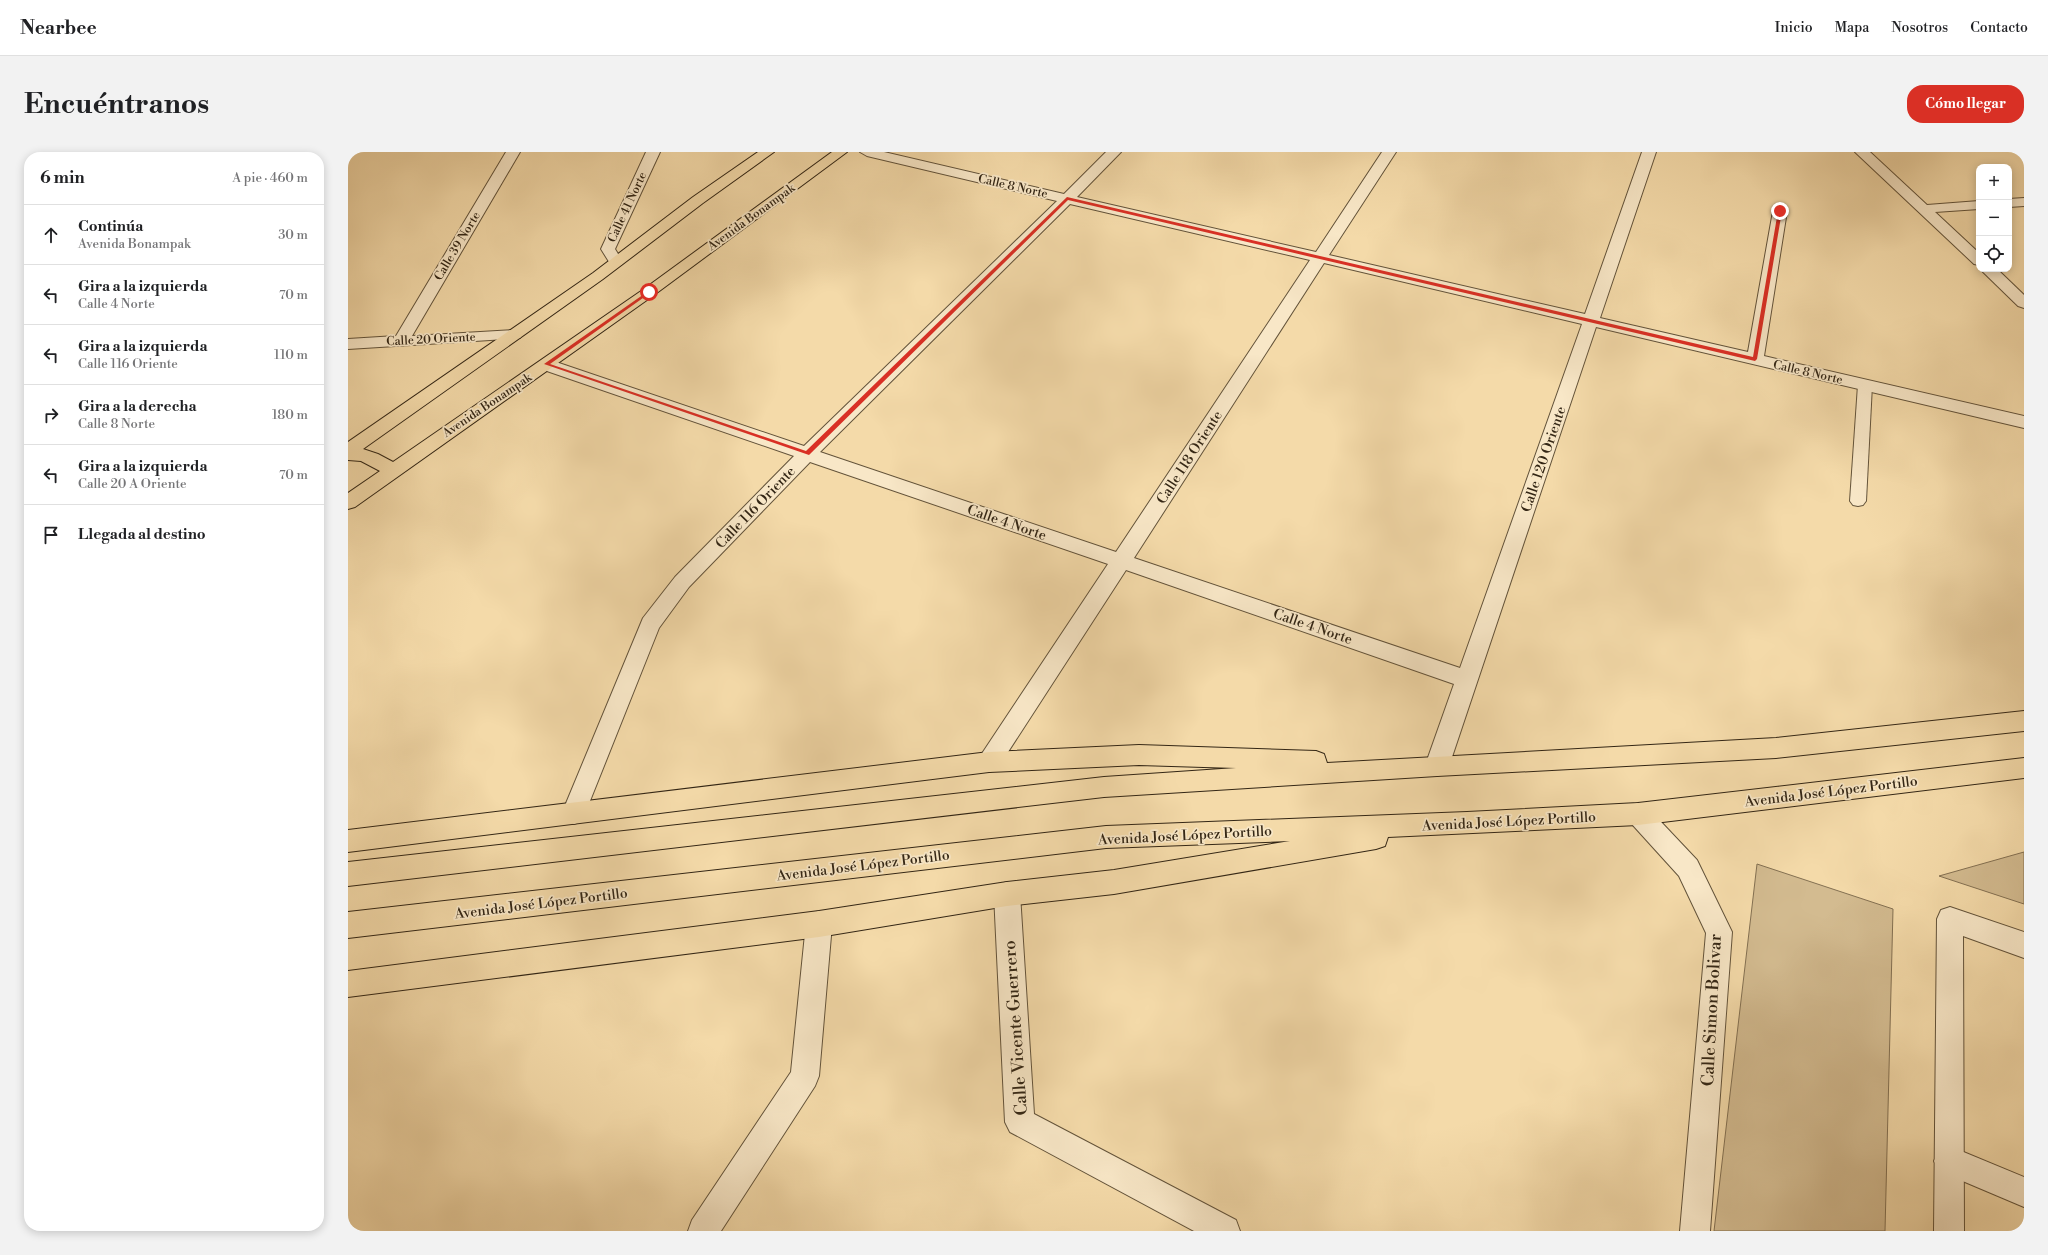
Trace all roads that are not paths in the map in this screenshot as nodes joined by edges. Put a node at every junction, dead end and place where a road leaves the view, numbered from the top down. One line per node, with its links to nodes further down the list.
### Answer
1 (513, 152): 24 (street, Calle 39 Norte)
2 (653, 152): 18 (street, Calle 41 Norte)
3 (766, 152): 18 (main road)
4 (840, 152): 27 (main road, Avenida Bonampak)
5 (867, 152): 10 (street, Calle 8 Norte)
6 (1114, 152): 10 (street, Calle 116 Oriente)
7 (1389, 152): 16 (street, Calle 118 Oriente)
8 (1649, 152): 22 (street, Calle 120 Oriente)
9 (1862, 152): 14 (street)
10 (1067, 198): 16 (street, Calle 8 Norte); 32 (street, Calle 116 Oriente)
11 (2024, 202): 12 (street)
12 (2012, 203)
13 (1976, 205): 14 (street)
14 (1923, 209): 17 (street)
15 (1780, 211): 26 (street)
16 (1320, 258): 22 (street, Calle 8 Norte); 36 (street, Calle 118 Oriente)
17 (1976, 258)
18 (616, 262): 23 (main road)
19 (1992, 272): 20 (street)
20 (2018, 291): 21 (street)
21 (2024, 303)
22 (1590, 321): 26 (street, Calle 8 Norte); 37 (street, Calle 120 Oriente)
23 (514, 335): 24 (street, Calle 20 Oriente); 30 (main road)
24 (401, 341): 25 (street, Calle 20 Oriente)
25 (348, 344)
26 (1755, 359): 28 (street, Calle 8 Norte)
27 (547, 364): 32 (street, Calle 4 Norte); 33 (main road, Avenida Bonampak)
28 (1865, 385): 29 (street, Calle 8 Norte); 35 (lane)
29 (2024, 422)
30 (348, 451)
31 (348, 454): 33 (main road)
32 (807, 454): 36 (street, Calle 4 Norte); 42 (street, Calle 116 Oriente)
33 (392, 470): 34 (main road, Avenida Bonampak)
34 (348, 502)
35 (1858, 502)
36 (1120, 560): 37 (street, Calle 4 Norte); 39 (street, Calle 118 Oriente)
37 (1467, 679): 40 (street, Calle 120 Oriente)
38 (2024, 721): 40 (main road)
39 (989, 762): 40 (main road); 42 (main road)
40 (1437, 766): 46 (main road)
41 (2024, 768): 43 (main road, Avenida José López Portillo)
42 (574, 813): 45 (main road)
43 (1638, 814): 44 (main road, Avenida José López Portillo); 56 (street, Calle Simon Bolivar)
44 (1467, 823): 47 (main road); 49 (main road, Avenida José López Portillo)
45 (348, 841)
46 (348, 874)
47 (1006, 894): 48 (main road); 55 (street, Calle Vicente Guerrero)
48 (819, 924): 51 (main road); 54 (street)
49 (348, 925)
50 (2024, 945): 52 (street)
51 (348, 984)
52 (1949, 1161): 53 (street); 57 (street)
53 (2024, 1192)
54 (703, 1231)
55 (1225, 1231)
56 (1695, 1231)
57 (1949, 1231)

